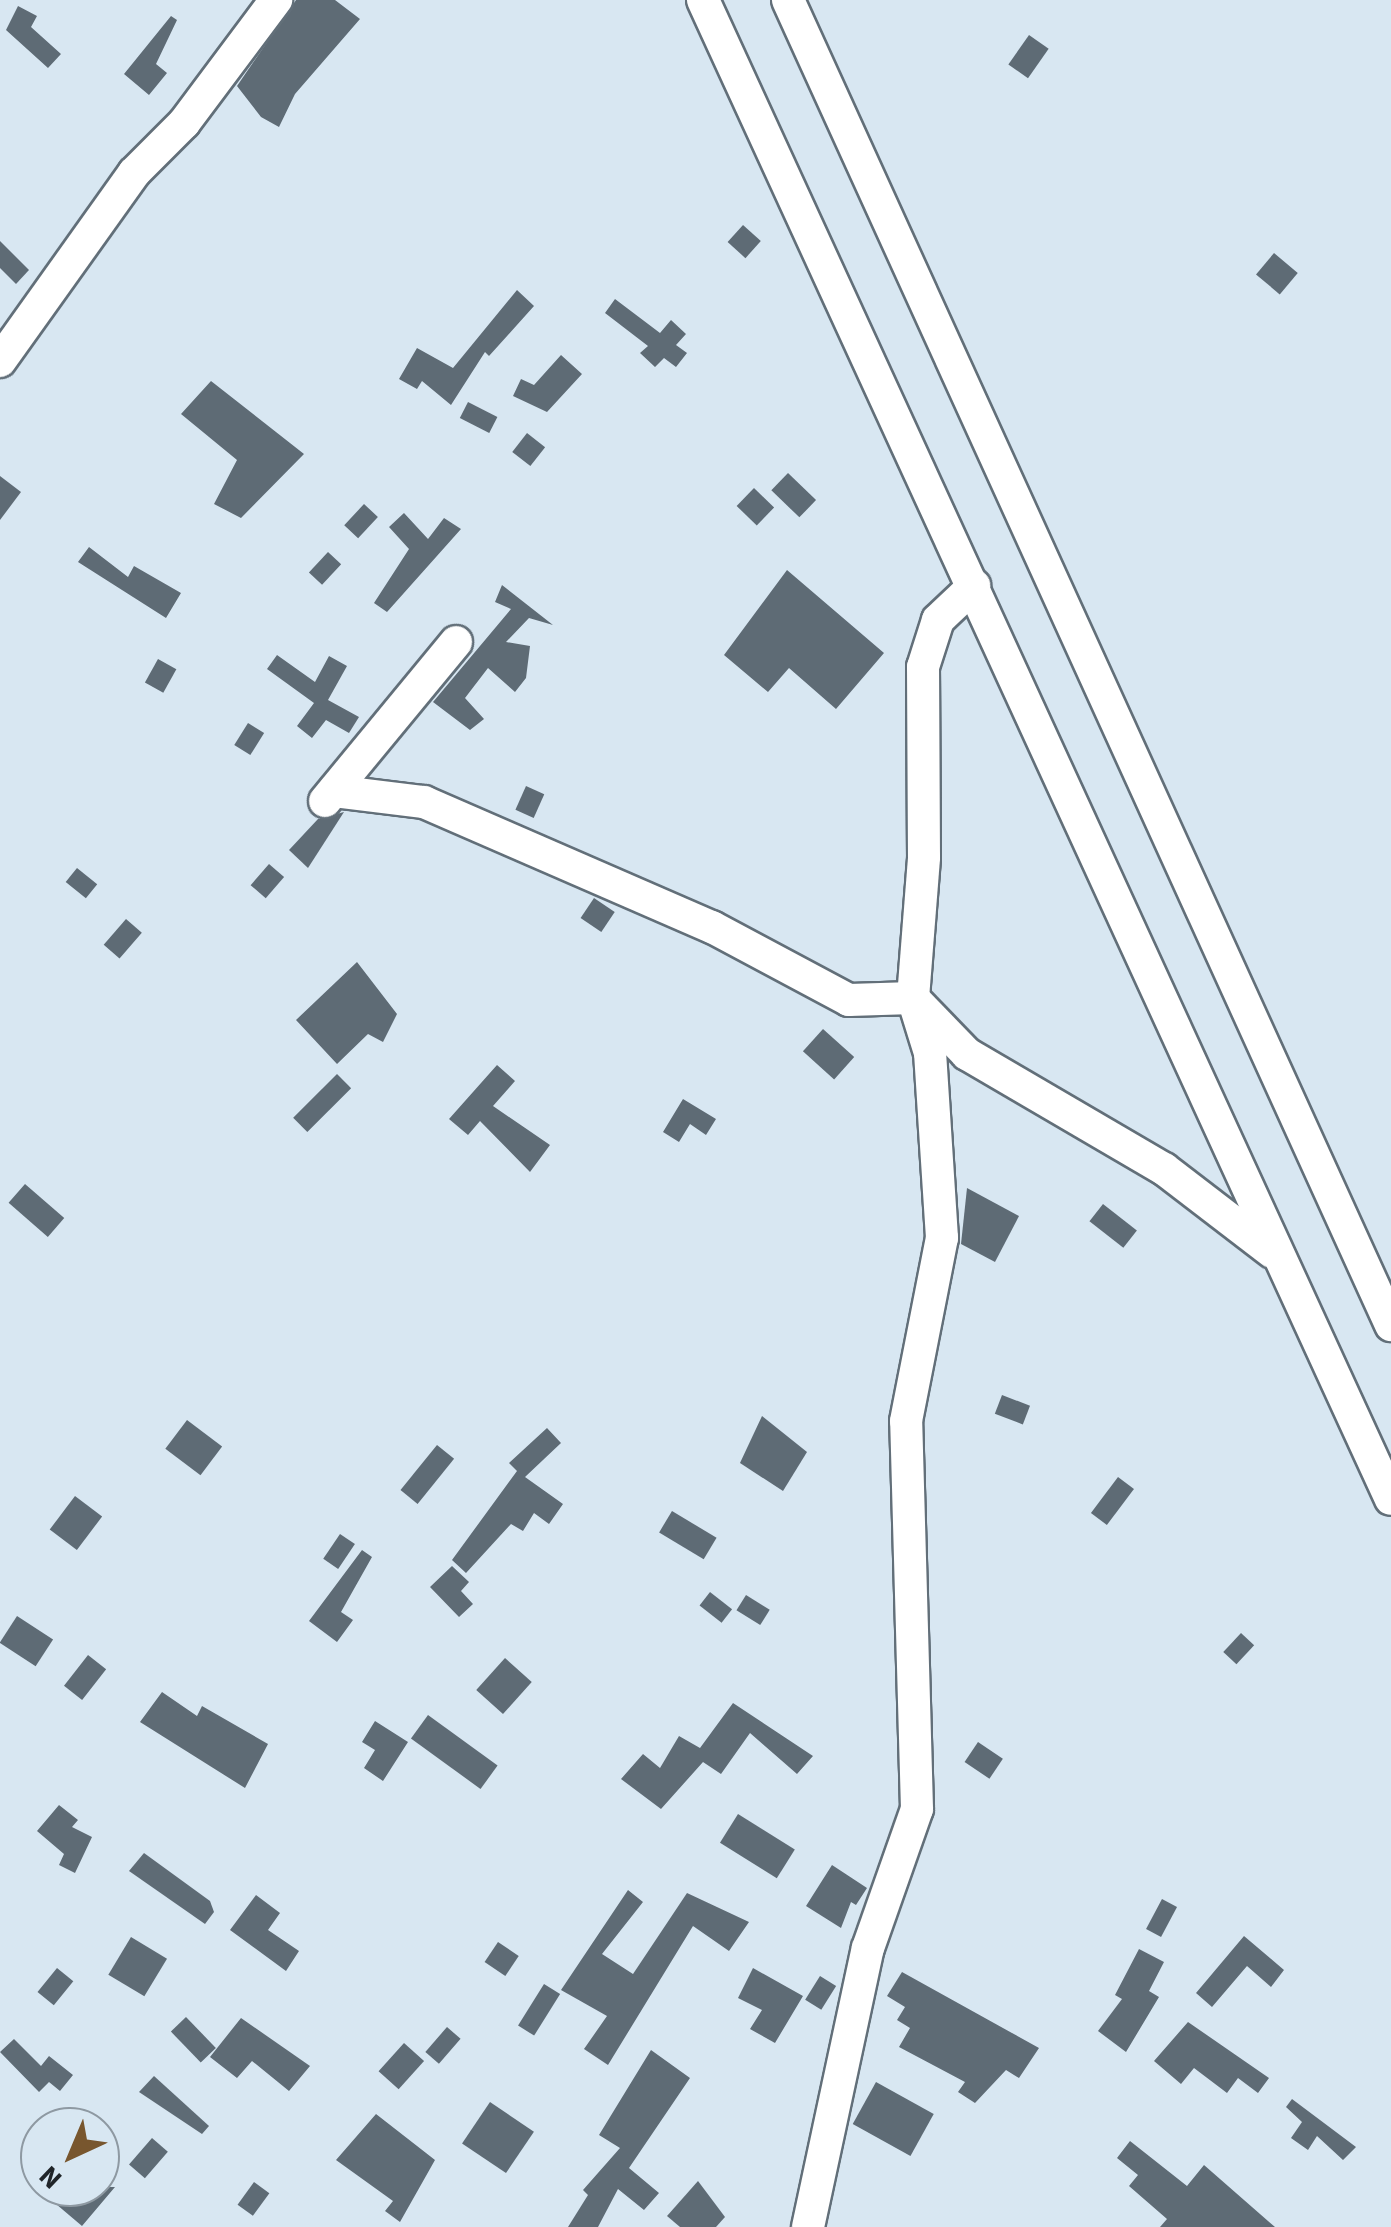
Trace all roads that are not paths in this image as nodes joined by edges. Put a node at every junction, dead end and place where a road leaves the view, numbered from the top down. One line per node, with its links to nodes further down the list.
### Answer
1 (276, 0): 4 (street)
2 (703, 0): 5 (street)
3 (788, 0): 9 (street)
4 (0, 361)
5 (974, 586): 7 (street); 8 (street)
6 (456, 642): 7 (street)
7 (914, 998): 8 (street); 11 (street)
8 (1276, 1255): 10 (street)
9 (1391, 1325)
10 (1391, 1498)
11 (808, 2227)

